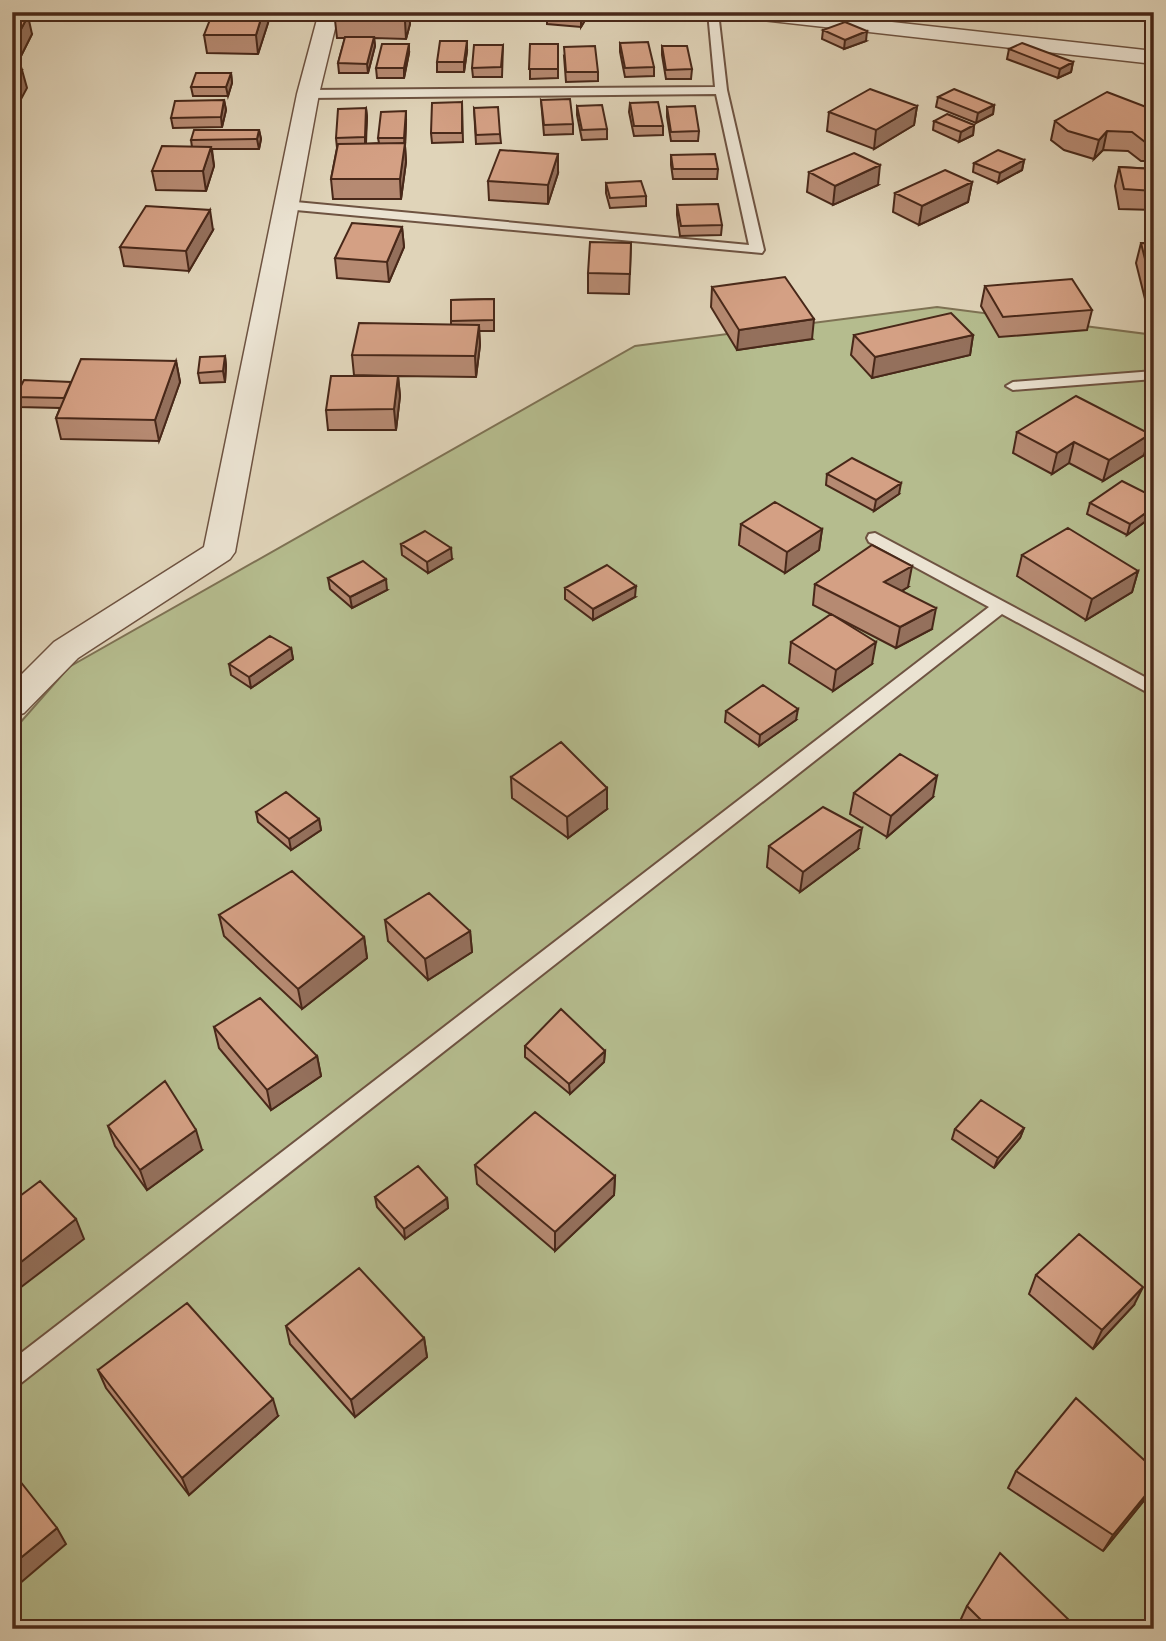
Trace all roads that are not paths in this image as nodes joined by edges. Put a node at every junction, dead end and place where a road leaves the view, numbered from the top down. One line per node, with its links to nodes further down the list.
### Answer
1 (329, 12): 6 (street)
2 (713, 12): 5 (lane)
3 (744, 12): 4 (street)
4 (1154, 58)
5 (721, 90): 6 (lane); 7 (lane)
6 (308, 94): 7 (street)
7 (285, 205): 13 (street)
8 (1154, 375): 9 (lane)
9 (1013, 386)
10 (875, 538): 11 (lane)
11 (1001, 606): 12 (lane); 14 (lane)
12 (1154, 690)
13 (12, 705)
14 (12, 1375)

